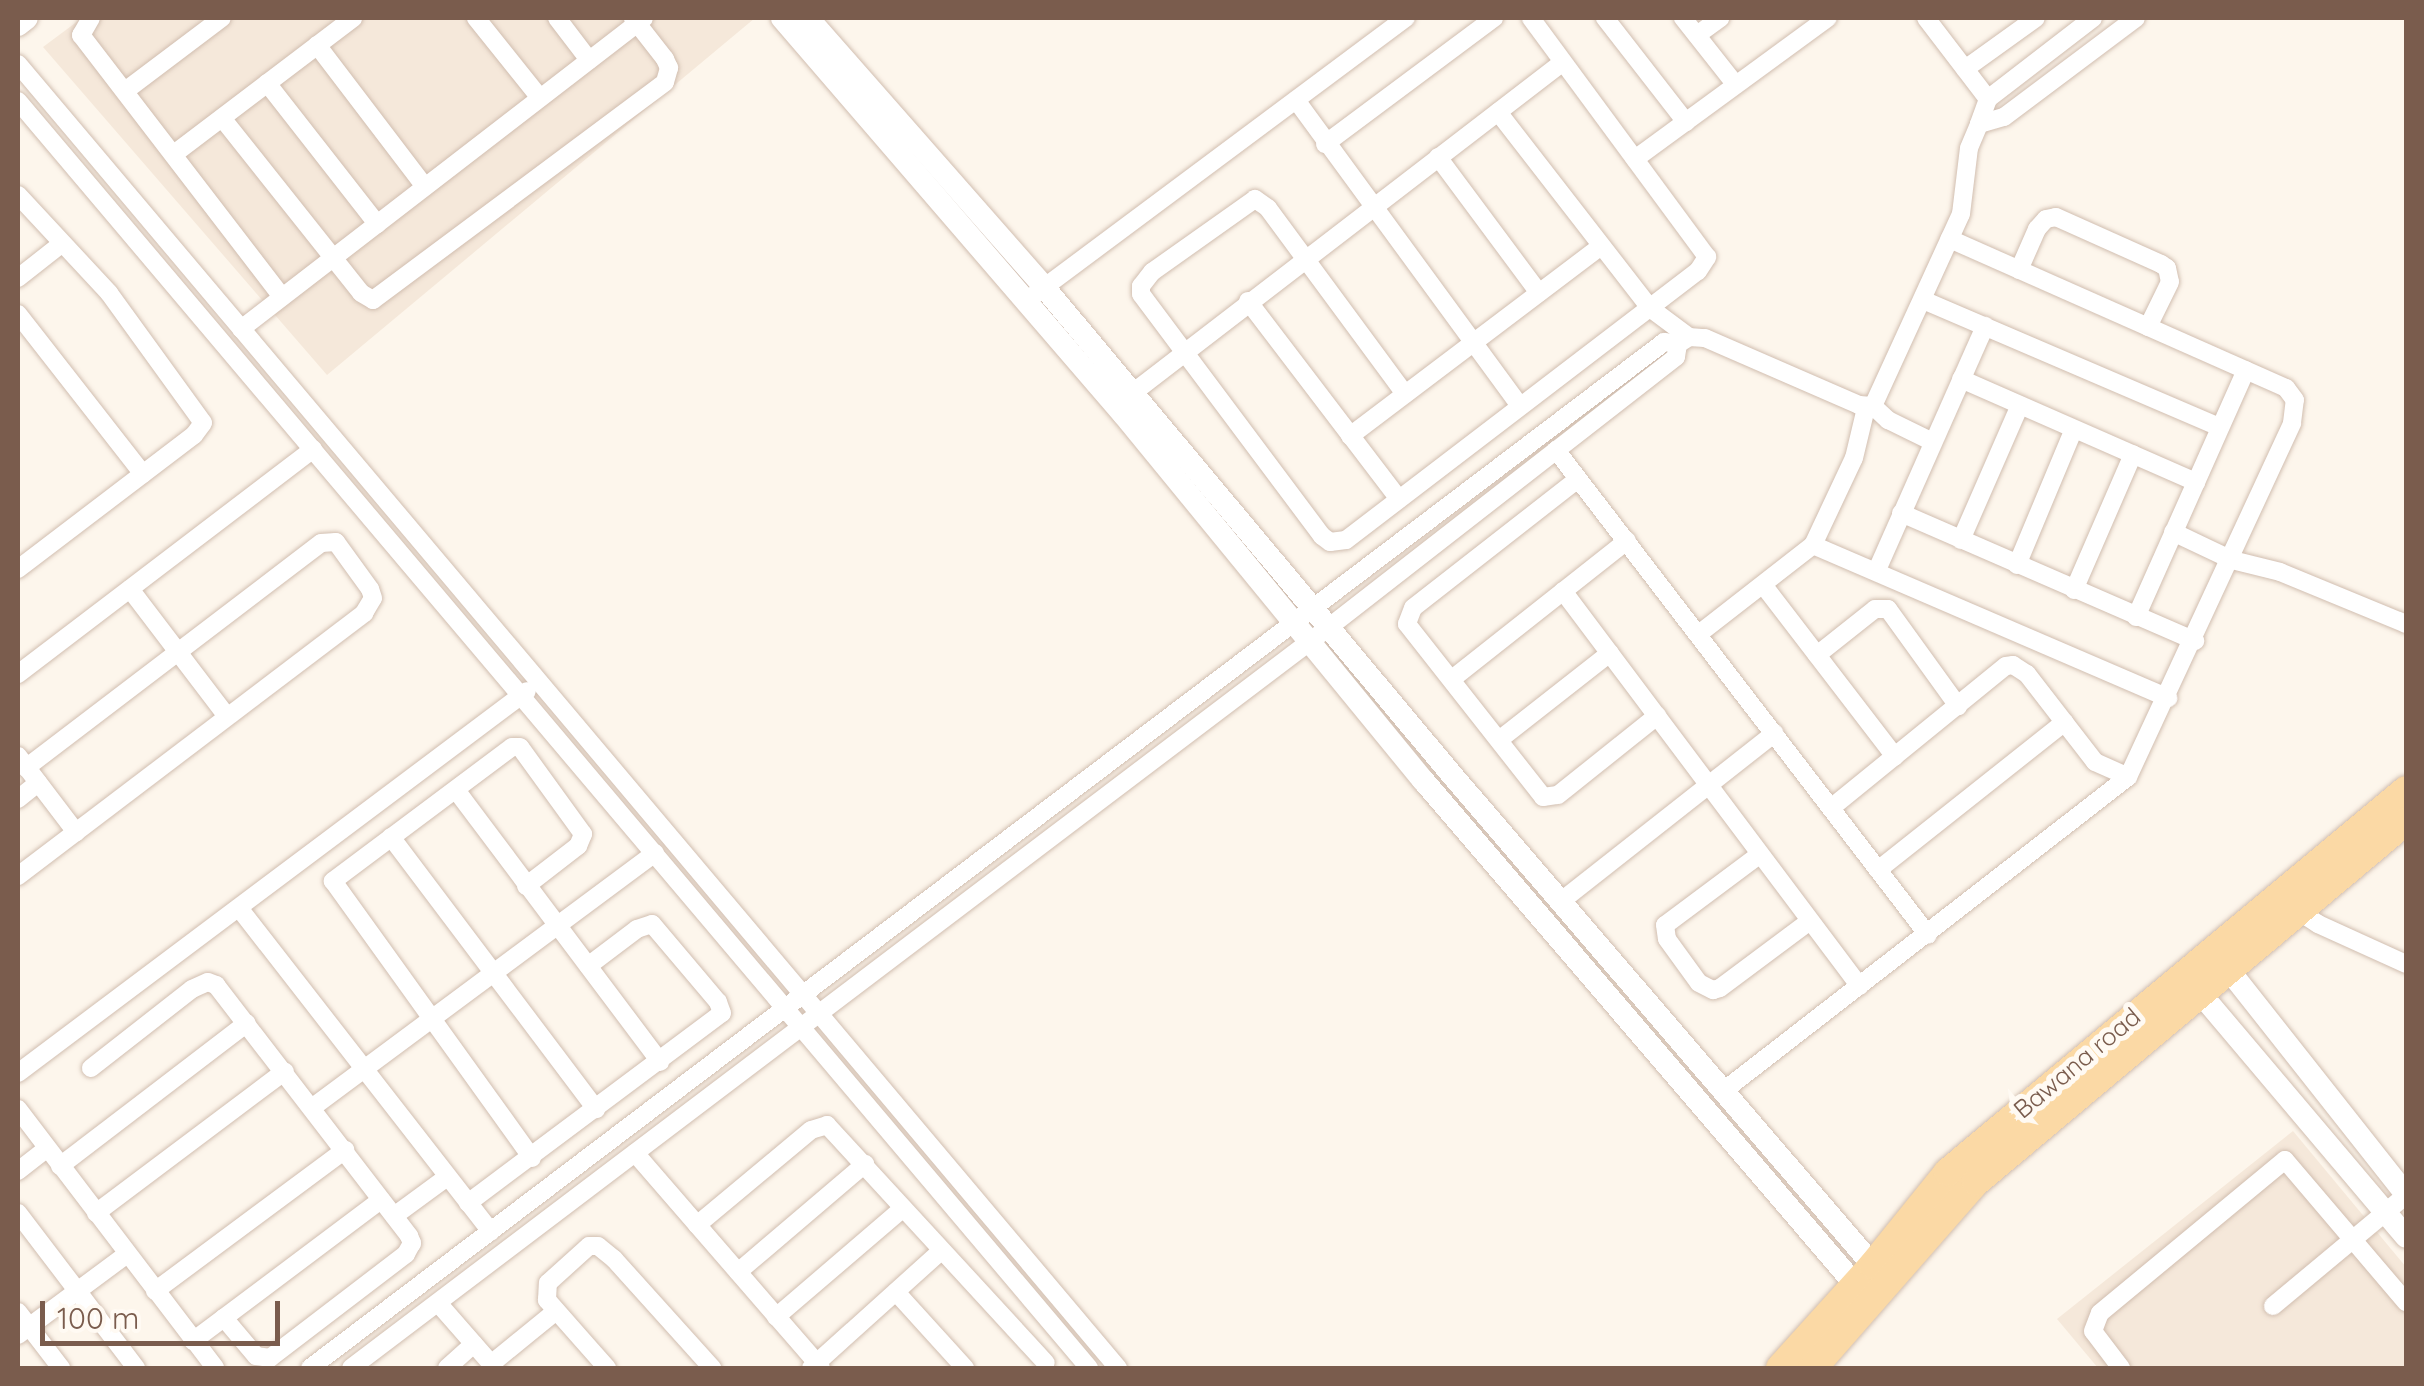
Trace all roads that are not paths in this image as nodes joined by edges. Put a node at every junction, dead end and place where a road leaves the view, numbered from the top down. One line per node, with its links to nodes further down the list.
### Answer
1 (27, 18): 21 (street)
2 (91, 18): 30 (street)
3 (222, 18): 30 (street)
4 (353, 18): 23 (street)
5 (476, 18): 31 (street)
6 (557, 18): 24 (street)
7 (782, 18): 55 (street)
8 (808, 18): 55 (street)
9 (1406, 18): 33 (street)
10 (1494, 18): 39 (street)
11 (1531, 18): 25 (street)
12 (1606, 18): 37 (street)
13 (1683, 18): 22 (street)
14 (1720, 18): 22 (street)
15 (1828, 18): 29 (street)
16 (2036, 18): 27 (street)
17 (2093, 18): 32 (street)
18 (2136, 18): 38 (street)
19 (638, 19): 24 (street); 50 (street)
20 (1933, 20): 27 (street)
21 (18, 24)
22 (1697, 35): 29 (street)
23 (317, 45): 28 (street); 43 (street)
24 (590, 60): 31 (street)
25 (1563, 62): 35 (street); 42 (street)
26 (18, 64): 63 (street)
27 (1965, 69): 32 (street)
28 (267, 83): 36 (street); 46 (street)
29 (1736, 85): 37 (street)
30 (125, 91): 40 (street)
31 (540, 98): 43 (street)
32 (1988, 98): 38 (street)
33 (1296, 100): 39 (street); 55 (street)
34 (18, 101): 78 (street)
35 (1498, 112): 41 (street); 49 (street)
36 (222, 118): 40 (street); 50 (street)
37 (1686, 122): 42 (street)
38 (1980, 124): 47 (street)
39 (1324, 144): 45 (street)
40 (174, 154): 56 (street)
41 (1438, 157): 45 (street); 54 (street)
42 (1635, 159): 59 (street)
43 (425, 187): 46 (street)
44 (18, 195): 48 (street)
45 (1372, 207): 51 (street); 65 (street)
46 (377, 224): 50 (street)
47 (1950, 239): 52 (street); 57 (street)
48 (60, 246): 53 (street); 81 (street)
49 (1600, 247): 54 (street); 59 (street)
50 (333, 258): 56 (street)
51 (1306, 258): 58 (street); 66 (street); 69 (street)
52 (2019, 270): 62 (street); 62 (street)
53 (18, 278)
54 (1539, 293): 65 (street)
55 (1035, 294): 70 (street); 102 (street)
56 (282, 297): 63 (street)
57 (1923, 300): 61 (street); 73 (street)
58 (1248, 301): 66 (street); 76 (street)
59 (1650, 308): 64 (street); 71 (street)
60 (18, 314): 81 (street)
61 (1985, 326): 68 (street); 74 (street)
62 (2148, 327): 67 (street)
63 (241, 329): 110 (street)
64 (1684, 341): 73 (street); 79 (street); 98 (street)
65 (1473, 343): 69 (street); 71 (street)
66 (1184, 350): 70 (street); 84 (street)
67 (2246, 370): 74 (street); 90 (street)
68 (1961, 379): 72 (street); 77 (street)
69 (1405, 394): 76 (street)
70 (1130, 395): 98 (street)
71 (1519, 405): 84 (street)
72 (2020, 405): 75 (street); 87 (street)
73 (1870, 407): 77 (street); 89 (street)
74 (2220, 427): 83 (street)
75 (2074, 429): 80 (street); 91 (street)
76 (1350, 436): 84 (street)
77 (1933, 442): 85 (street)
78 (313, 449): 95 (street); 111 (street)
79 (1556, 450): 82 (street); 101 (street)
80 (2133, 454): 83 (street); 96 (street)
81 (143, 474): 92 (street)
82 (1578, 478): 88 (street); 109 (street)
83 (2196, 482): 86 (street)
84 (1399, 498)
85 (1900, 513): 87 (street); 93 (street)
86 (2173, 532): 90 (street); 99 (street)
87 (1961, 540): 91 (street)
88 (1627, 541): 97 (street); 103 (street)
89 (1812, 544): 93 (street); 94 (street)
90 (2232, 560): 100 (street); 104 (street)
91 (2017, 564): 96 (street)
92 (18, 569)
93 (1877, 570): 112 (street)
94 (1764, 586): 103 (street); 107 (street)
95 (130, 588): 105 (street); 108 (street)
96 (2074, 590): 99 (street)
97 (1563, 591): 106 (street); 109 (street)
98 (1313, 608): 101 (street); 102 (street)
99 (2136, 617): 104 (street)
100 (2406, 624)
101 (1328, 627): 102 (street); 135 (street)
102 (1300, 633): 147 (street); 149 (street); 185 (street)
103 (1700, 633): 117 (street)
104 (2195, 642): 112 (street)
105 (179, 653): 114 (street); 114 (street); 120 (street)
106 (1610, 653): 115 (street); 118 (street)
107 (1817, 655): 113 (street); 119 (street)
108 (18, 674)
109 (1452, 680): 118 (street)
110 (539, 681): 111 (street); 147 (street)
111 (522, 696): 130 (street); 137 (street)
112 (2168, 698): 121 (street)
113 (1958, 706): 116 (street); 119 (street)
114 (226, 715): 128 (street)
115 (1657, 716): 118 (street); 122 (street)
116 (2065, 722): 121 (street); 132 (street)
117 (1775, 733): 122 (street); 126 (street)
118 (1499, 740)
119 (1895, 757): 126 (street)
120 (27, 769): 125 (street); 128 (street)
121 (2128, 778): 140 (street)
122 (1710, 786): 131 (street); 135 (street)
123 (456, 790): 129 (street); 134 (street); 134 (street)
124 (2406, 790): 136 (main road, Bawana road)
125 (18, 799)
126 (1832, 808): 132 (street)
127 (2406, 821): 136 (main road, Bawana road)
128 (76, 832): 133 (street)
129 (390, 837): 144 (street); 150 (street)
130 (655, 853): 139 (street); 148 (street)
131 (1760, 855): 138 (street); 138 (street)
132 (1878, 870): 140 (street)
133 (18, 876)
134 (526, 886): 139 (street)
135 (1560, 902): 158 (street)
136 (2290, 906): 141 (street); 143 (main road, Bawana road); 185 (main road, Bawana road)
137 (238, 908): 156 (street); 157 (street)
138 (1810, 921): 145 (street)
139 (556, 927): 142 (street); 144 (street)
140 (1928, 935): 145 (street)
141 (2406, 964)
142 (588, 966): 153 (street); 153 (street)
143 (2228, 968): 146 (main road, Bawana road); 170 (street)
144 (493, 974): 150 (street); 161 (street)
145 (1860, 986): 158 (street)
146 (2200, 992): 176 (street); 185 (main road, Bawana road)
147 (806, 994): 148 (street); 149 (street)
148 (787, 1008): 152 (street); 179 (street)
149 (820, 1013): 152 (street); 212 (street)
150 (430, 1021): 156 (street); 165 (street)
151 (247, 1023): 154 (street); 155 (street); 167 (street)
152 (803, 1026): 164 (street); 197 (street)
153 (660, 1062): 161 (street)
154 (91, 1068)
155 (285, 1071): 159 (street); 175 (street)
156 (363, 1071): 159 (street); 169 (street)
157 (18, 1073)
158 (1722, 1092): 185 (street)
159 (314, 1108): 163 (street)
160 (18, 1109): 162 (street)
161 (596, 1109): 165 (street)
162 (47, 1148): 167 (street); 168 (street)
163 (344, 1150): 171 (street); 186 (street)
164 (635, 1153): 178 (street); 189 (street)
165 (532, 1158): 172 (street)
166 (864, 1164): 173 (street); 178 (street); 184 (street)
167 (60, 1166): 175 (street)
168 (18, 1170)
169 (447, 1177): 172 (street); 177 (street)
170 (2406, 1194): 176 (street)
171 (380, 1200): 177 (street); 194 (street)
172 (468, 1203): 179 (street)
173 (903, 1208): 182 (street); 193 (street)
174 (18, 1213): 187 (street)
175 (96, 1213): 183 (street)
176 (2386, 1214): 180 (street); 181 (street)
177 (394, 1216): 194 (street)
178 (698, 1225): 184 (street)
179 (491, 1232): 205 (street)
180 (2406, 1237)
181 (2353, 1240): 190 (street); 191 (street); 215 (street)
182 (941, 1251): 188 (street); 200 (street)
183 (127, 1254): 186 (street); 187 (street)
184 (738, 1272): 193 (street)
185 (1872, 1284): 213 (main road, Bawana road); 214 (main road, Bawana road)
186 (155, 1291): 196 (street)
187 (76, 1292): 195 (street); 203 (street)
188 (896, 1292): 201 (street); 210 (street)
189 (438, 1302): 198 (street); 206 (street)
190 (2406, 1302)
191 (2273, 1306)
192 (556, 1311): 199 (street); 208 (street); 209 (street)
193 (776, 1317): 201 (street)
194 (224, 1318): 196 (street)
195 (21, 1325): 202 (street)
196 (194, 1341): 204 (street)
197 (1068, 1343): 200 (street); 211 (street)
198 (474, 1344): 199 (street); 207 (street)
199 (493, 1366)
200 (1043, 1366)
201 (816, 1367)
202 (61, 1368)
203 (136, 1368)
204 (215, 1368)
205 (310, 1368)
206 (351, 1368)
207 (447, 1368)
208 (607, 1368)
209 (712, 1368)
210 (965, 1368)
211 (1089, 1368)
212 (1118, 1368)
213 (1780, 1368)
214 (1812, 1368)
215 (2121, 1368)

